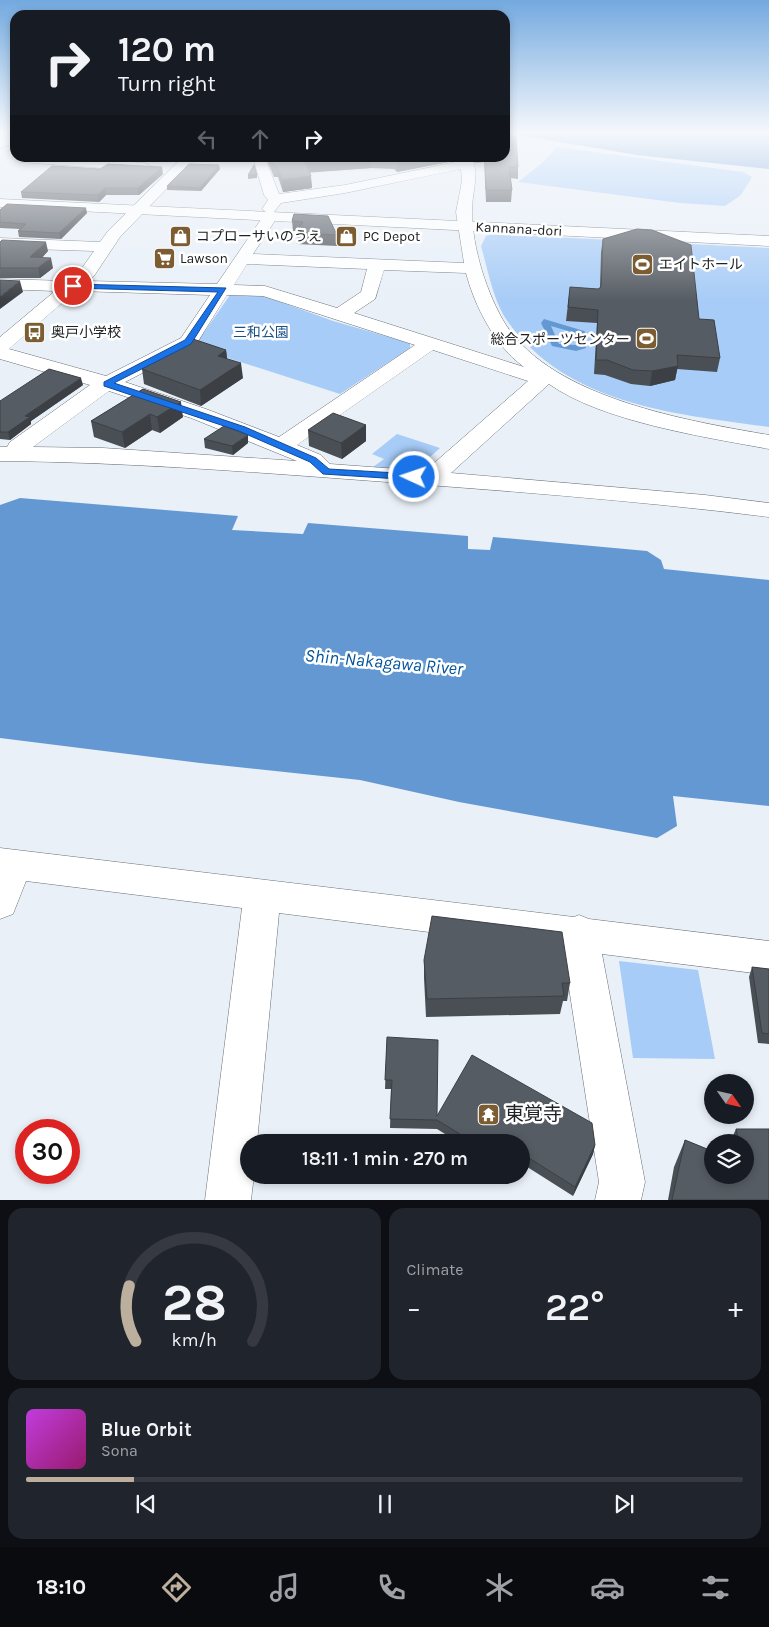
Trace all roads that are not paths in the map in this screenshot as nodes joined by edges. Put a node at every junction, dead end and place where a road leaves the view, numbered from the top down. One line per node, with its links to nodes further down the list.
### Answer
1 (158, 189): 7 (street)
2 (269, 189): 8 (street)
3 (345, 189): 8 (street)
4 (469, 189): 9 (street)
5 (0, 196): 7 (street, Kannana-dori)
6 (0, 203): 7 (street, Kannana-dori)
7 (141, 206): 8 (street, Kannana-dori); 13 (street)
8 (272, 208): 9 (street, Kannana-dori); 14 (street)
9 (465, 222): 10 (street, Kannana-dori); 11 (street, Kannana-dori); 16 (street)
10 (769, 233)
11 (769, 240)
12 (0, 242): 13 (street)
13 (106, 248): 18 (street)
14 (243, 259): 15 (street); 19 (street)
15 (377, 264): 16 (street); 20 (street)
16 (474, 268): 25 (street)
17 (0, 284): 18 (street)
18 (73, 286): 19 (street); 22 (street)
19 (223, 290): 20 (street); 26 (street)
20 (339, 315): 21 (street)
21 (431, 343): 25 (street); 28 (street)
22 (0, 347)
23 (10, 356): 24 (street); 26 (street)
24 (0, 375)
25 (546, 378): 27 (street); 31 (street)
26 (107, 384): 28 (street); 29 (street)
27 (769, 442)
28 (281, 446): 30 (street)
29 (12, 450): 30 (street)
30 (327, 472): 31 (street)
31 (431, 478): 32 (street)
32 (769, 510)
33 (7, 864): 34 (street); 35 (street)
34 (262, 894): 36 (street); 38 (street)
35 (0, 904)
36 (579, 932): 37 (street); 39 (street)
37 (769, 958)
38 (228, 1200)
39 (618, 1200)

